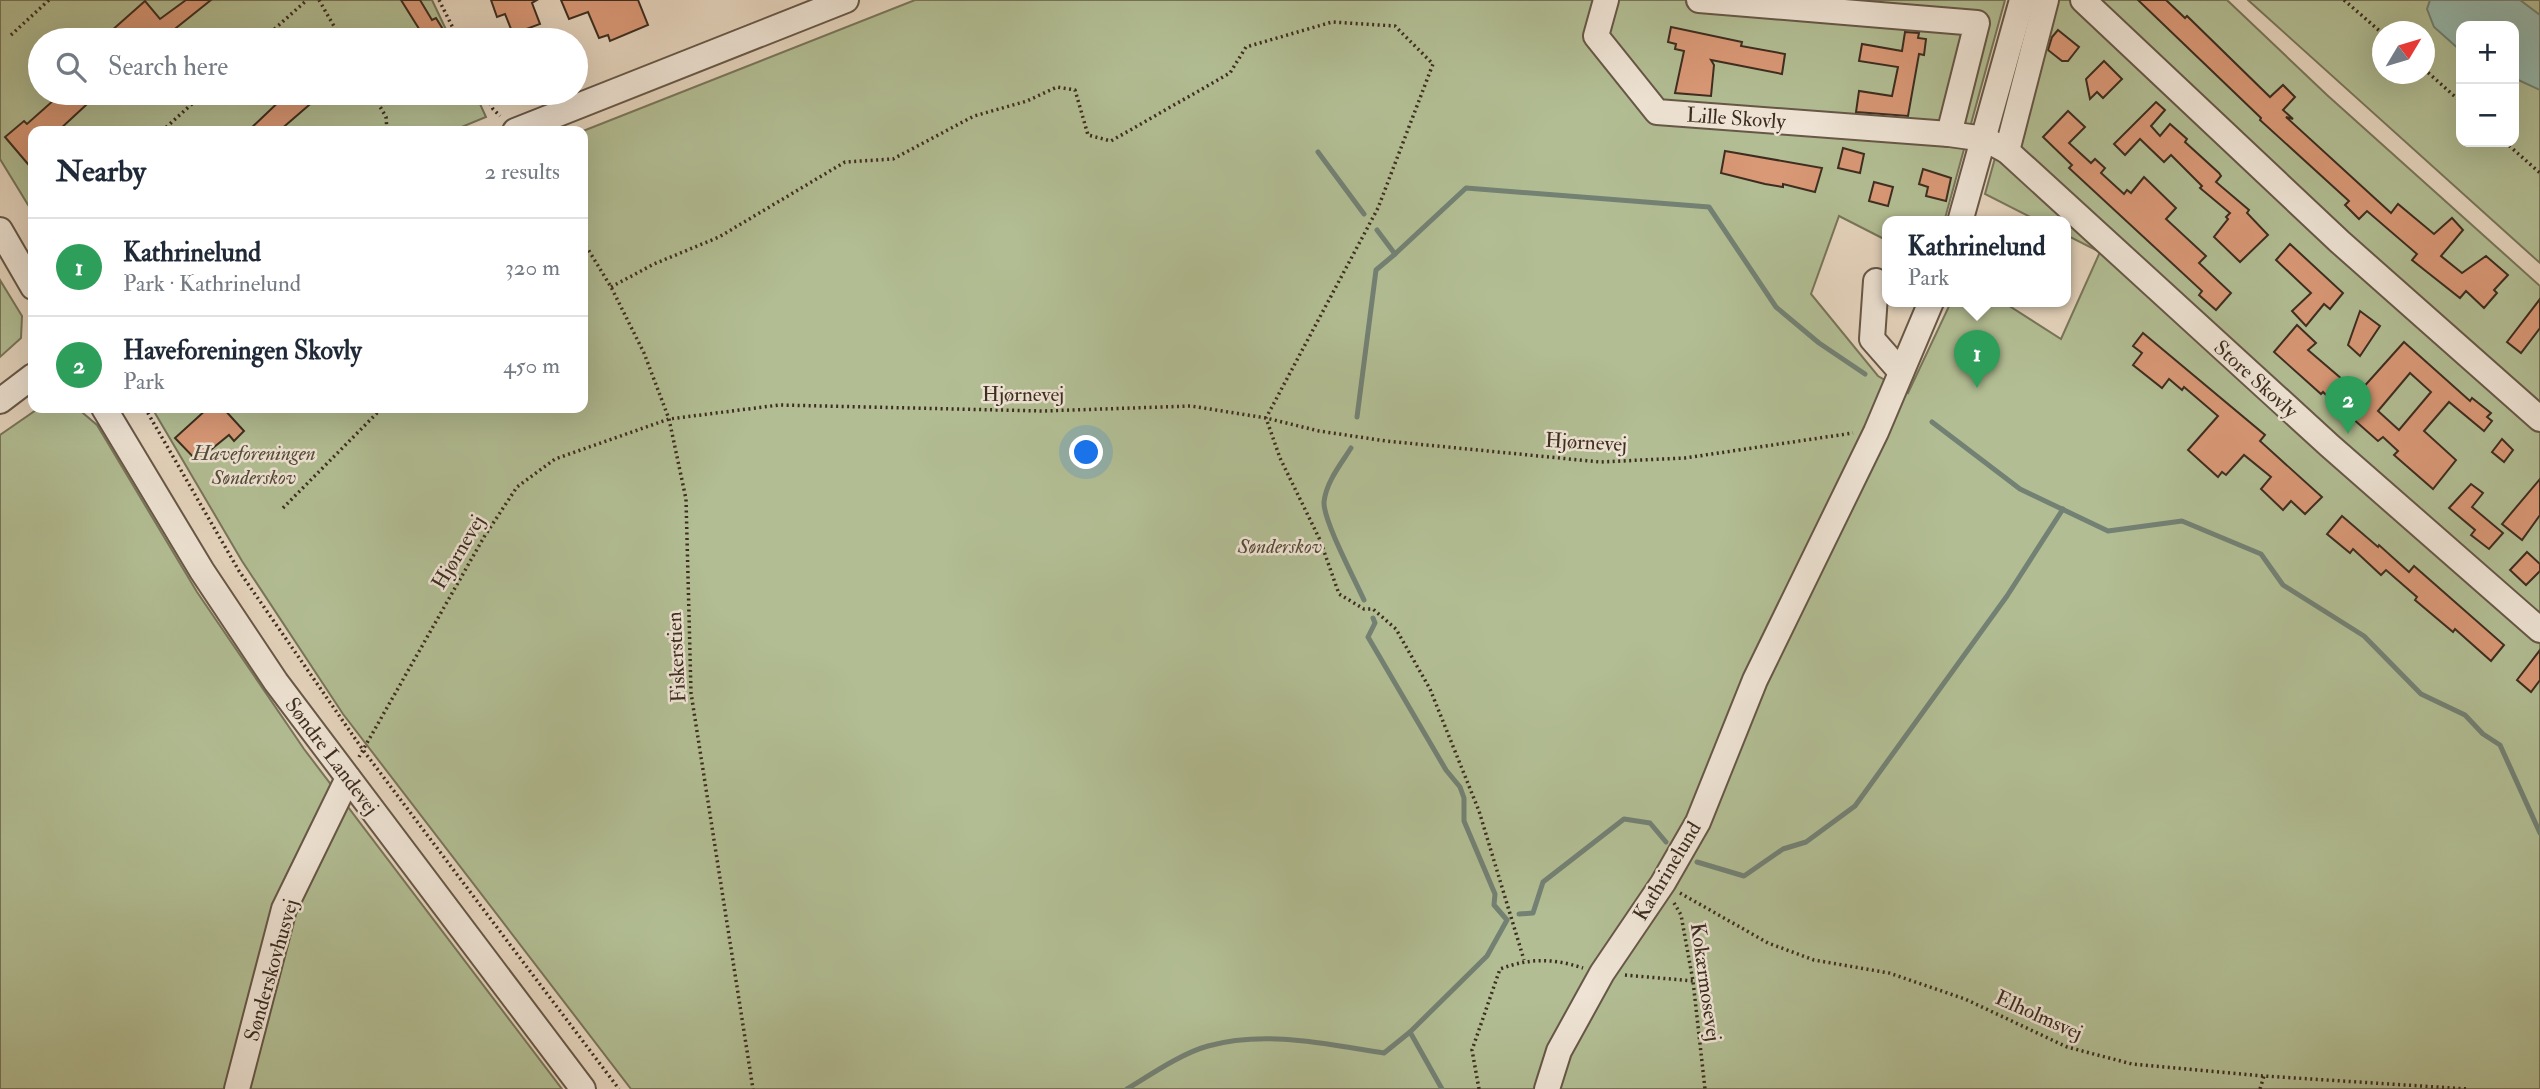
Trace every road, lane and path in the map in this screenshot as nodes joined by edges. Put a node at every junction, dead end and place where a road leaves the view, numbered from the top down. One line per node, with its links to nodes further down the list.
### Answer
1 (49, 0): 16 (path)
2 (307, 0): 13 (path)
3 (319, 0): 14 (path)
4 (439, 0): 15 (path)
5 (1606, 0): 28 (street, Lille Skovly)
6 (1699, 0): 28 (street)
7 (2022, 0): 29 (street)
8 (2046, 0): 31 (street)
9 (2083, 0): 48 (street)
10 (2344, 0): 12 (path)
11 (841, 1): 19 (street)
12 (2372, 24)
13 (276, 28)
14 (335, 28)
15 (453, 28)
16 (11, 35)
17 (2435, 79): 18 (path)
18 (2456, 98)
19 (588, 102)
20 (191, 105): 24 (path)
21 (379, 105): 25 (path)
22 (491, 105): 26 (path)
23 (581, 105): 27 (street)
24 (168, 126)
25 (387, 126)
26 (511, 126)
27 (528, 126)
28 (1949, 134): 29 (street, Lille Skovly)
29 (1985, 139): 31 (street, Store Skovly); 33 (street)
30 (2511, 147): 32 (path)
31 (2007, 151): 51 (street, Store Skovly)
32 (2540, 173)
33 (1962, 216)
34 (0, 230): 36 (street)
35 (588, 249): 38 (path, Fiskerstien)
36 (28, 278)
37 (1876, 281): 40 (street)
38 (611, 288): 46 (path); 47 (path, Fiskerstien)
39 (1929, 307): 40 (street, Kathrinelund)
40 (1901, 372): 49 (street, Kathrinelund)
41 (28, 380): 42 (street)
42 (0, 401)
43 (107, 413): 53 (street, Søndre Landevej)
44 (148, 413): 52 (path)
45 (377, 413): 50 (path)
46 (1266, 418): 47 (path, Hjørnevej); 49 (path, Hjørnevej); 55 (path)
47 (669, 419): 52 (path, Hjørnevej); 62 (path, Fiskerstien)
48 (2540, 419)
49 (1876, 432): 54 (street, Kathrinelund)
50 (283, 508)
51 (2540, 630)
52 (363, 750): 53 (path, Hjørnevej); 61 (path)
53 (348, 778): 59 (street, Sønderskovhusvej); 60 (street, Søndre Landevej)
54 (1663, 883): 56 (street, Kathrinelund); 57 (path, Kokærmosevej); 58 (path, Elholmsvej)
55 (1524, 960): 56 (path); 63 (path)
56 (1602, 973): 57 (path); 64 (street, Kathrinelund)
57 (1693, 981): 65 (path, Kokærmosevej)
58 (2263, 1076): 66 (path); 67 (path, Elholmsvej)
59 (237, 1089)
60 (583, 1089)
61 (619, 1089)
62 (753, 1089)
63 (1479, 1089)
64 (1548, 1089)
65 (1705, 1089)
66 (2260, 1089)
67 (2468, 1089)

